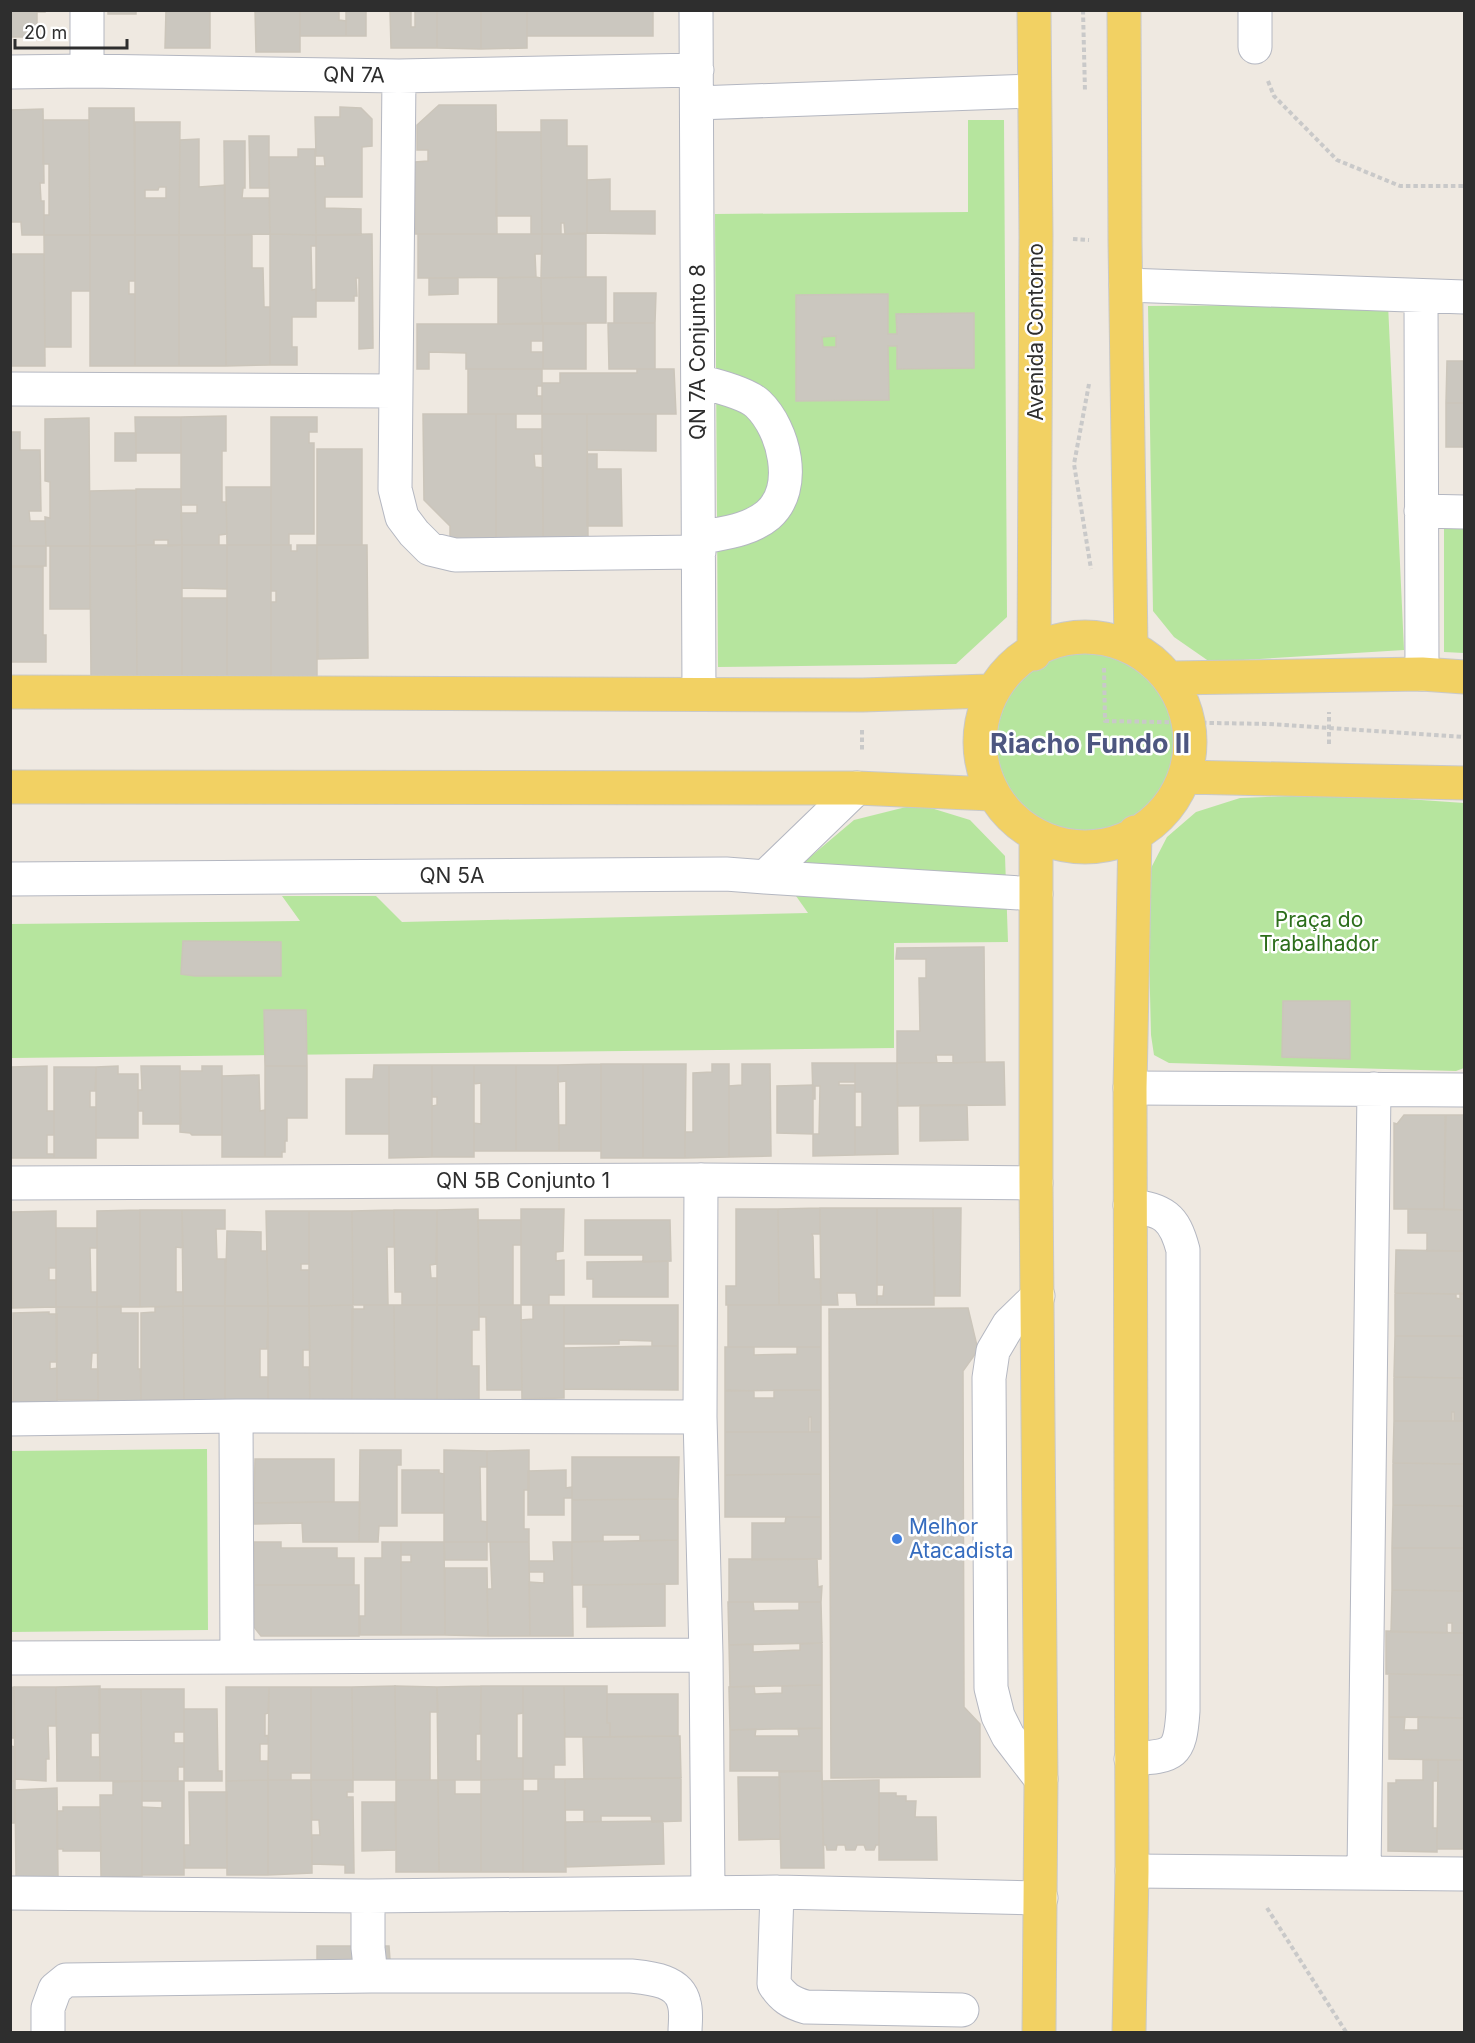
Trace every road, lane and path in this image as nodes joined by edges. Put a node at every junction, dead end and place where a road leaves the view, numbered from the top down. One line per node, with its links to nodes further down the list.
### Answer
1 (87, 10): 8 (street)
2 (696, 10): 7 (street, QN 7A Conjunto 8)
3 (1034, 10): 11 (main road, Avenida Contorno)
4 (1124, 10): 15 (main road)
5 (1255, 10): 6 (street)
6 (1255, 47): 13 (path)
7 (697, 70): 10 (street, QN 7A); 12 (street, QN 7A Conjunto 8)
8 (87, 71): 9 (street, QN 7A); 10 (street, QN 7A)
9 (10, 72)
10 (399, 76): 21 (street)
11 (1034, 91): 12 (street); 14 (main road, Avenida Contorno)
12 (697, 103): 19 (street, QN 7A Conjunto 8)
13 (1464, 186)
14 (1036, 237): 15 (path); 26 (main road, Avenida Contorno)
15 (1125, 240): 16 (main road)
16 (1126, 285): 17 (street); 25 (main road)
17 (1421, 296): 18 (street); 22 (street)
18 (1464, 297)
19 (698, 381): 24 (street, QN 7A Conjunto 8); 24 (street)
20 (10, 389): 21 (street)
21 (395, 391): 24 (street)
22 (1421, 511): 23 (street); 27 (street)
23 (1464, 512)
24 (699, 545): 32 (street, QN 7A Conjunto 8)
25 (1131, 646): 26 (main road); 29 (main road)
26 (1034, 654): 30 (main road)
27 (1422, 674): 28 (main road); 29 (main road)
28 (1464, 677)
29 (1170, 678): 36 (main road)
30 (989, 691): 33 (main road); 40 (main road)
31 (10, 693): 32 (main road)
32 (699, 693): 33 (main road)
33 (862, 695): 39 (path)
34 (1329, 728): 35 (path)
35 (1464, 737)
36 (1184, 777): 37 (main road); 41 (main road)
37 (1464, 783)
38 (10, 787): 39 (main road)
39 (860, 789): 40 (main road); 43 (street)
40 (991, 794): 42 (main road)
41 (1135, 832): 42 (main road); 46 (main road)
42 (1036, 836): 45 (main road)
43 (765, 877): 44 (street, QN 5A); 45 (street, QN 5A)
44 (10, 879)
45 (1036, 894): 50 (main road)
46 (1130, 1088): 47 (street); 52 (main road)
47 (1374, 1089): 48 (street); 64 (street)
48 (1464, 1089)
49 (701, 1180): 50 (street, QN 5B Conjunto 1); 51 (street, QN 5B Conjunto 1); 55 (street)
50 (1036, 1183): 53 (main road)
51 (10, 1184)
52 (1130, 1205): 60 (main road); 60 (street)
53 (1038, 1296): 61 (main road); 61 (street)
54 (236, 1416): 55 (street); 56 (street); 58 (street)
55 (700, 1417): 57 (street)
56 (10, 1419)
57 (706, 1655): 58 (street); 66 (street)
58 (237, 1657): 59 (street)
59 (10, 1658)
60 (1131, 1759): 62 (main road)
61 (1041, 1779): 70 (main road)
62 (1132, 1871): 63 (street); 76 (main road)
63 (1244, 1872): 64 (street); 77 (path)
64 (1364, 1873): 65 (street)
65 (1464, 1874)
66 (708, 1892): 67 (street); 69 (street)
67 (777, 1892): 70 (street); 72 (street)
68 (10, 1893): 69 (street)
69 (368, 1896): 71 (street)
70 (1041, 1898): 75 (main road)
71 (371, 1976): 73 (street); 74 (street)
72 (962, 2010)
73 (48, 2032)
74 (685, 2032)
75 (1039, 2032)
76 (1129, 2032)
77 (1346, 2032)

